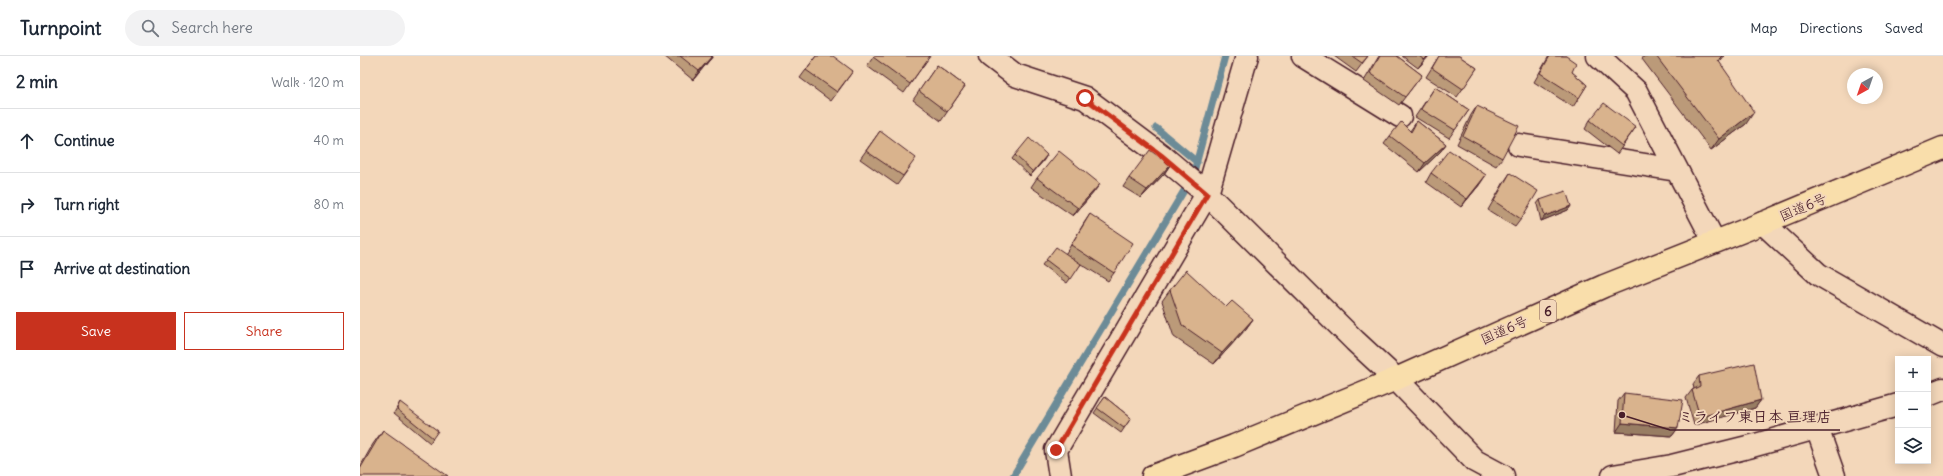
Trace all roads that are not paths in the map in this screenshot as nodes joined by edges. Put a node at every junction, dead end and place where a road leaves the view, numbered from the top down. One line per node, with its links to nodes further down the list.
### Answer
1 (990, 56): 9 (street)
2 (1247, 56): 9 (street)
3 (1303, 56): 5 (street)
4 (1598, 56): 8 (street)
5 (1400, 116)
6 (1519, 145): 8 (street)
7 (1943, 148): 10 (highway, 国道6号 / 6)
8 (1676, 170): 11 (street)
9 (1207, 194): 13 (street); 18 (street)
10 (1764, 223): 11 (highway, 国道6号 / 6); 12 (street)
11 (1714, 241): 13 (highway, 国道6号 / 6)
12 (1943, 346)
13 (1396, 379): 19 (highway, 国道6号 / 6); 20 (street)
14 (1943, 389): 15 (street)
15 (1931, 393)
16 (1895, 406): 17 (street)
17 (1817, 428): 21 (street); 22 (street)
18 (1060, 476)
19 (1153, 476)
20 (1503, 476)
21 (1613, 476)
22 (1834, 476)

